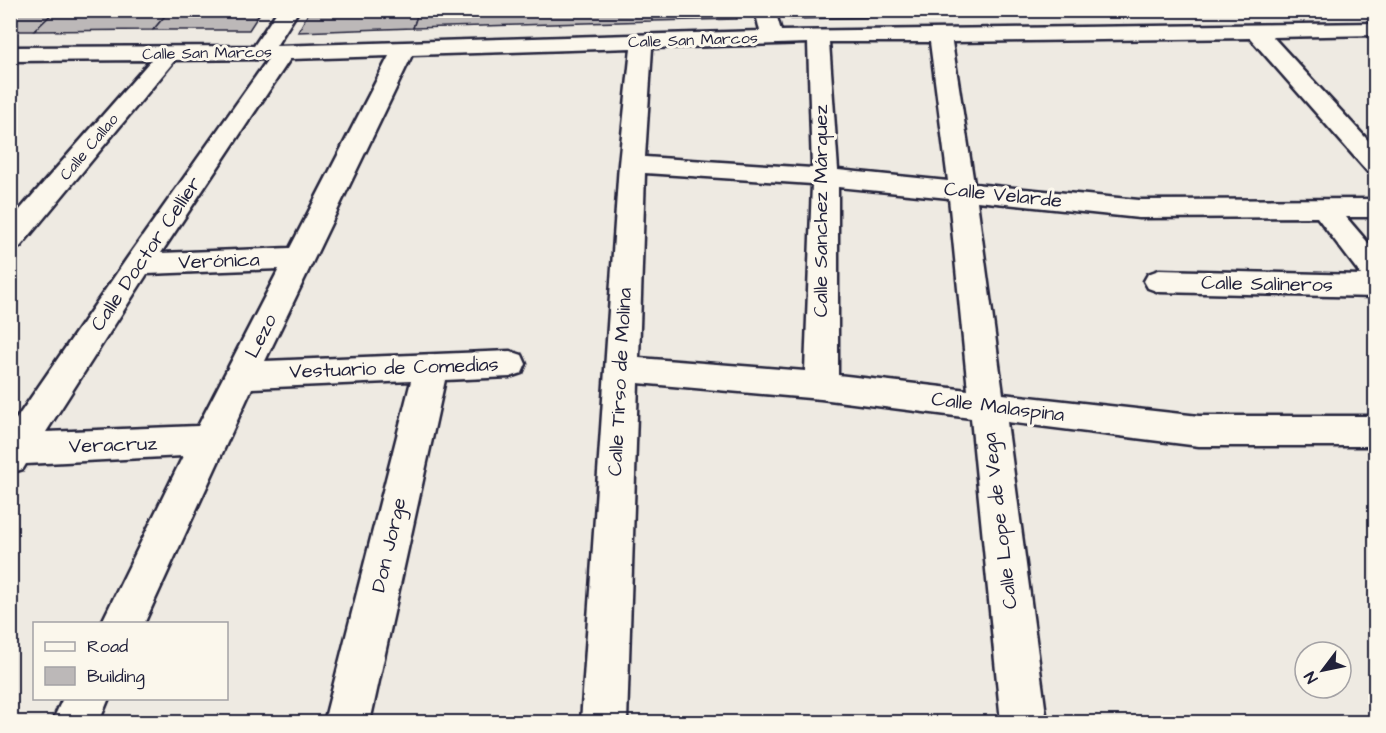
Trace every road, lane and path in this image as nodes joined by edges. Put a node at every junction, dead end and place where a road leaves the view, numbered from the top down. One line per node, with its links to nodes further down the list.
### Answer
1 (289, 10): 14 (street, Calle Doctor Cellier)
2 (765, 10): 11 (street)
3 (1289, 10): 5 (street)
4 (1021, 12): 9 (street)
5 (1308, 29): 6 (street, Calle San Marcos); 7 (street, Calle San Marcos)
6 (1376, 29)
7 (1256, 31): 9 (street, Calle San Marcos); 18 (street)
8 (940, 35): 9 (street, Calle San Marcos); 10 (street, Calle San Marcos); 20 (street, Calle Lope de Vega)
9 (1036, 35)
10 (818, 36): 11 (street, Calle San Marcos); 19 (street, Calle Sanchez Márquez)
11 (771, 38): 12 (street, Calle San Marcos)
12 (642, 42): 13 (street, Calle San Marcos); 17 (street, Calle Tirso de Molina)
13 (403, 50): 14 (street, Calle San Marcos); 24 (street, Lezo)
14 (273, 53): 15 (street, Calle San Marcos); 25 (street, Calle Doctor Cellier)
15 (168, 54): 16 (street, Calle San Marcos); 23 (street, Calle Callao)
16 (11, 55)
17 (632, 164): 19 (street, Calle Velarde); 31 (street, Calle Tirso de Molina)
18 (1376, 165)
19 (825, 177): 20 (street, Calle Velarde); 33 (street, Calle Sanchez Márquez)
20 (962, 190): 21 (street, Calle Velarde); 34 (street, Calle Lope de Vega)
21 (1324, 208): 22 (street, Calle Velarde); 26 (street)
22 (1376, 208)
23 (10, 240)
24 (300, 258): 25 (street, Verónica); 32 (street, Lezo)
25 (138, 264): 37 (street, Calle Doctor Cellier)
26 (1376, 273)
27 (1159, 281): 28 (street, Calle Salineros)
28 (1376, 286)
29 (510, 364): 30 (street, Vestuario de Comedias)
30 (431, 367): 32 (street, Vestuario de Comedias); 41 (street, Don Jorge)
31 (621, 369): 33 (street, Calle Malaspina); 42 (street, Calle Tirso de Molina)
32 (242, 375): 36 (street, Lezo)
33 (821, 386): 34 (street, Calle Malaspina)
34 (987, 406): 35 (street, Calle Malaspina); 43 (street, Calle Lope de Vega)
35 (1376, 431)
36 (209, 440): 37 (street, Veracruz); 38 (street, Lezo)
37 (13, 453)
38 (123, 622)
39 (86, 700): 40 (street)
40 (75, 723)
41 (347, 723)
42 (604, 723)
43 (1024, 723)

